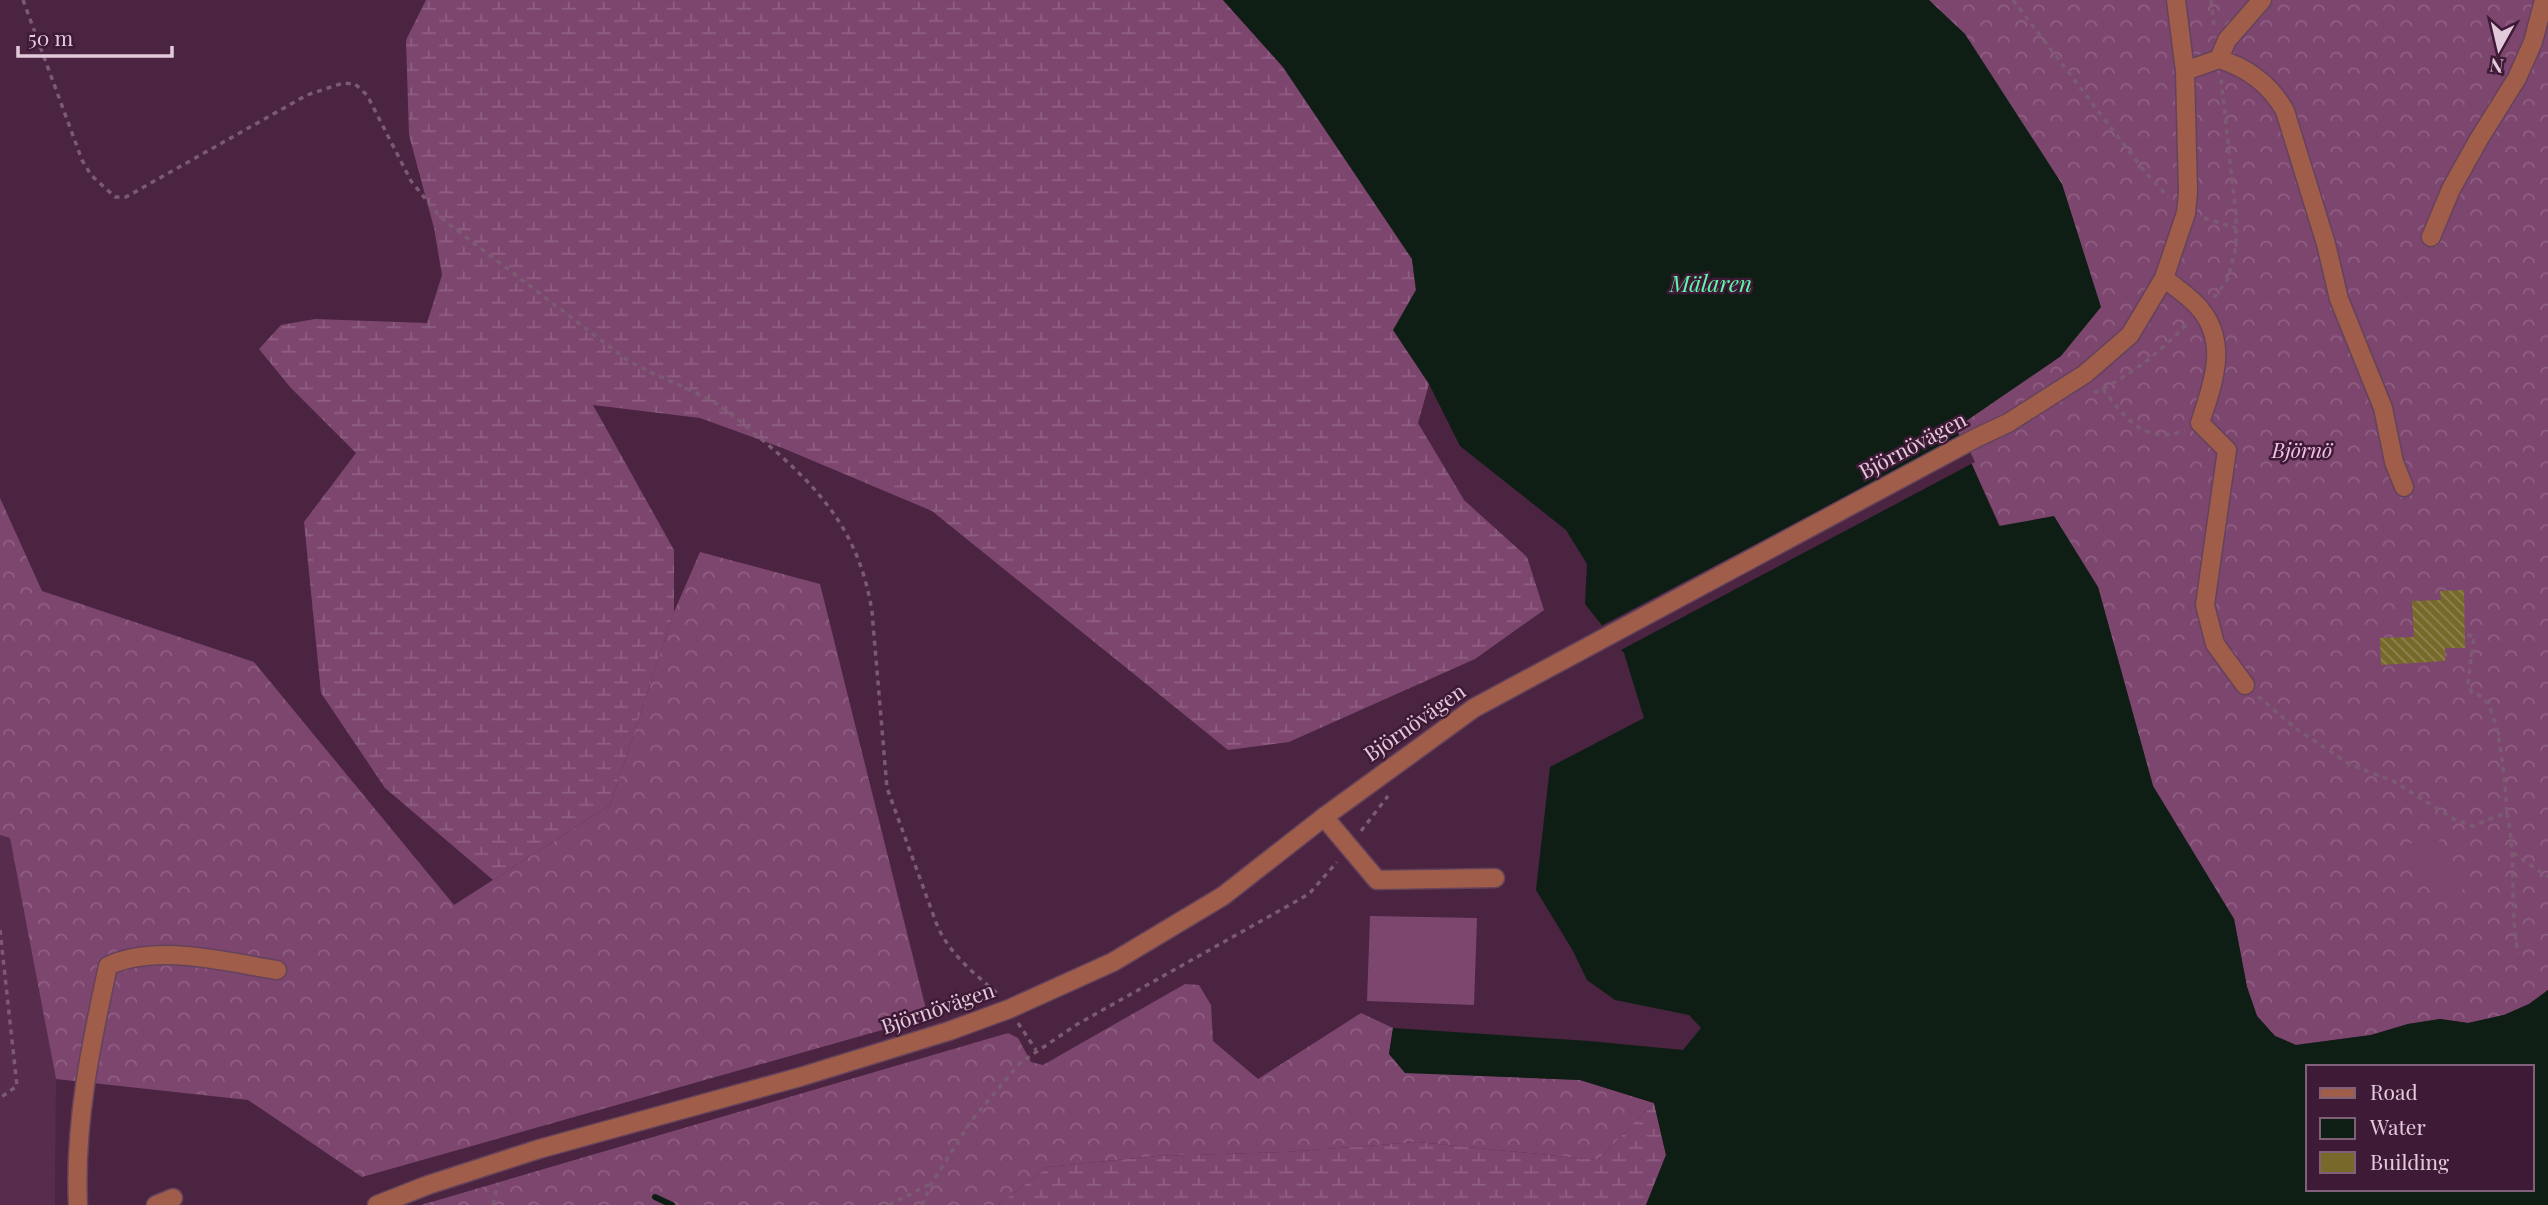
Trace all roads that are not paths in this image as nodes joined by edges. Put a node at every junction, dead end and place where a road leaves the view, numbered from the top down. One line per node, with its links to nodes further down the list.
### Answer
1 (2176, 0): 5 (street, Björnövägen)
2 (2262, 0): 4 (street)
3 (2543, 0): 6 (street)
4 (2219, 59): 5 (street); 8 (street)
5 (2185, 71): 7 (street, Björnövägen)
6 (2431, 237)
7 (2164, 278): 9 (street); 10 (street, Björnövägen)
8 (2404, 487)
9 (2245, 685)
10 (1324, 817): 11 (street); 14 (street, Björnövägen)
11 (1495, 878)
12 (277, 970): 13 (street)
13 (78, 1205)
14 (377, 1205)

